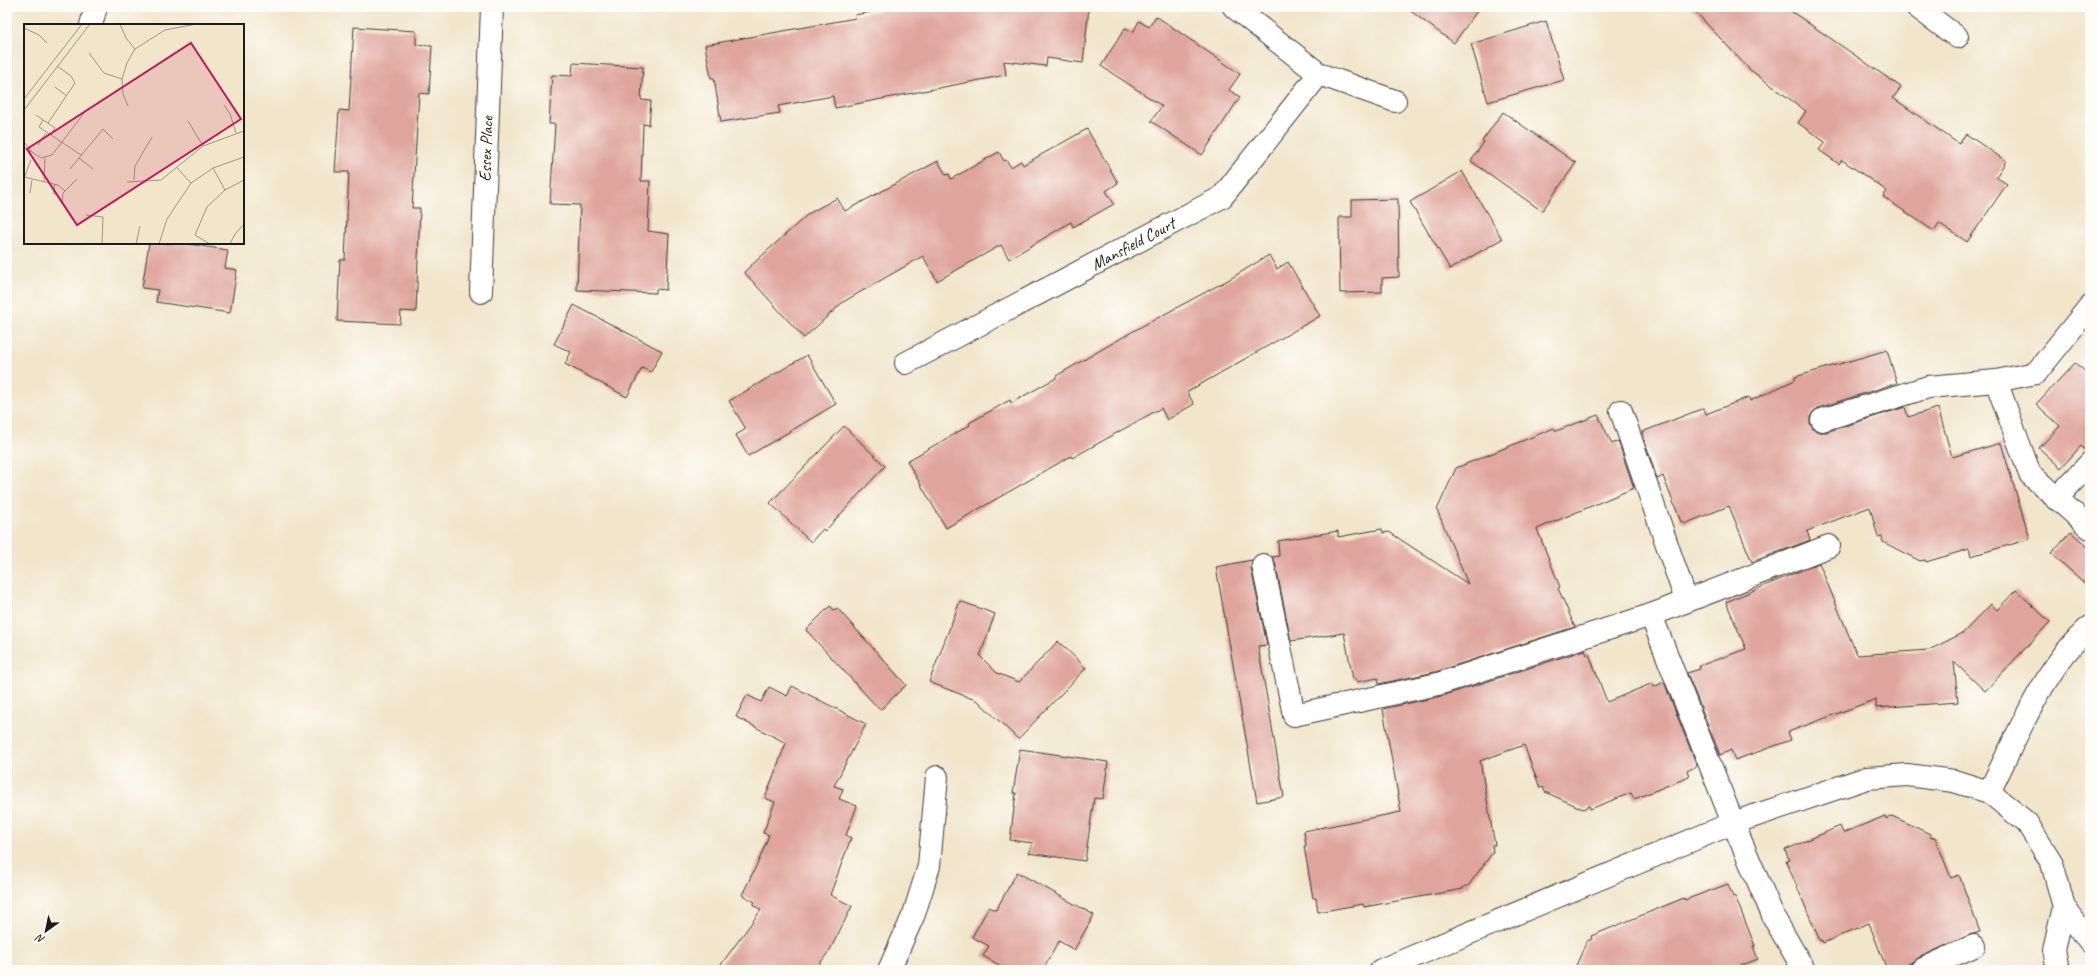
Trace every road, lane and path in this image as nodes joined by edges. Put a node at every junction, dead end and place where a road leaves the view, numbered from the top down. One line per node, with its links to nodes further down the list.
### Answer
1 (96, 7): 5 (street)
2 (492, 7): 9 (street, Essex Place)
3 (1234, 7): 7 (street)
4 (1917, 7): 6 (street)
5 (91, 24)
6 (1956, 37)
7 (1319, 74): 8 (street); 11 (street, Mansfield Court)
8 (1395, 101)
9 (480, 292)
10 (2090, 306): 12 (street)
11 (906, 363)
12 (1996, 381): 14 (street); 16 (street)
13 (1621, 410): 20 (street)
14 (1822, 420)
15 (2090, 463): 16 (street)
16 (2056, 499): 17 (street)
17 (2090, 528)
18 (1829, 546): 20 (street)
19 (1263, 565): 21 (street)
20 (1686, 600): 21 (street)
21 (1651, 615): 25 (street)
22 (2090, 627): 24 (street)
23 (937, 777): 30 (street)
24 (1989, 792): 25 (street); 26 (street)
25 (1733, 823): 29 (street); 31 (street)
26 (2064, 907): 27 (street); 33 (street)
27 (2090, 943)
28 (1974, 946): 32 (street)
29 (1797, 968)
30 (889, 970)
31 (1381, 970)
32 (1921, 970)
33 (2058, 970)

